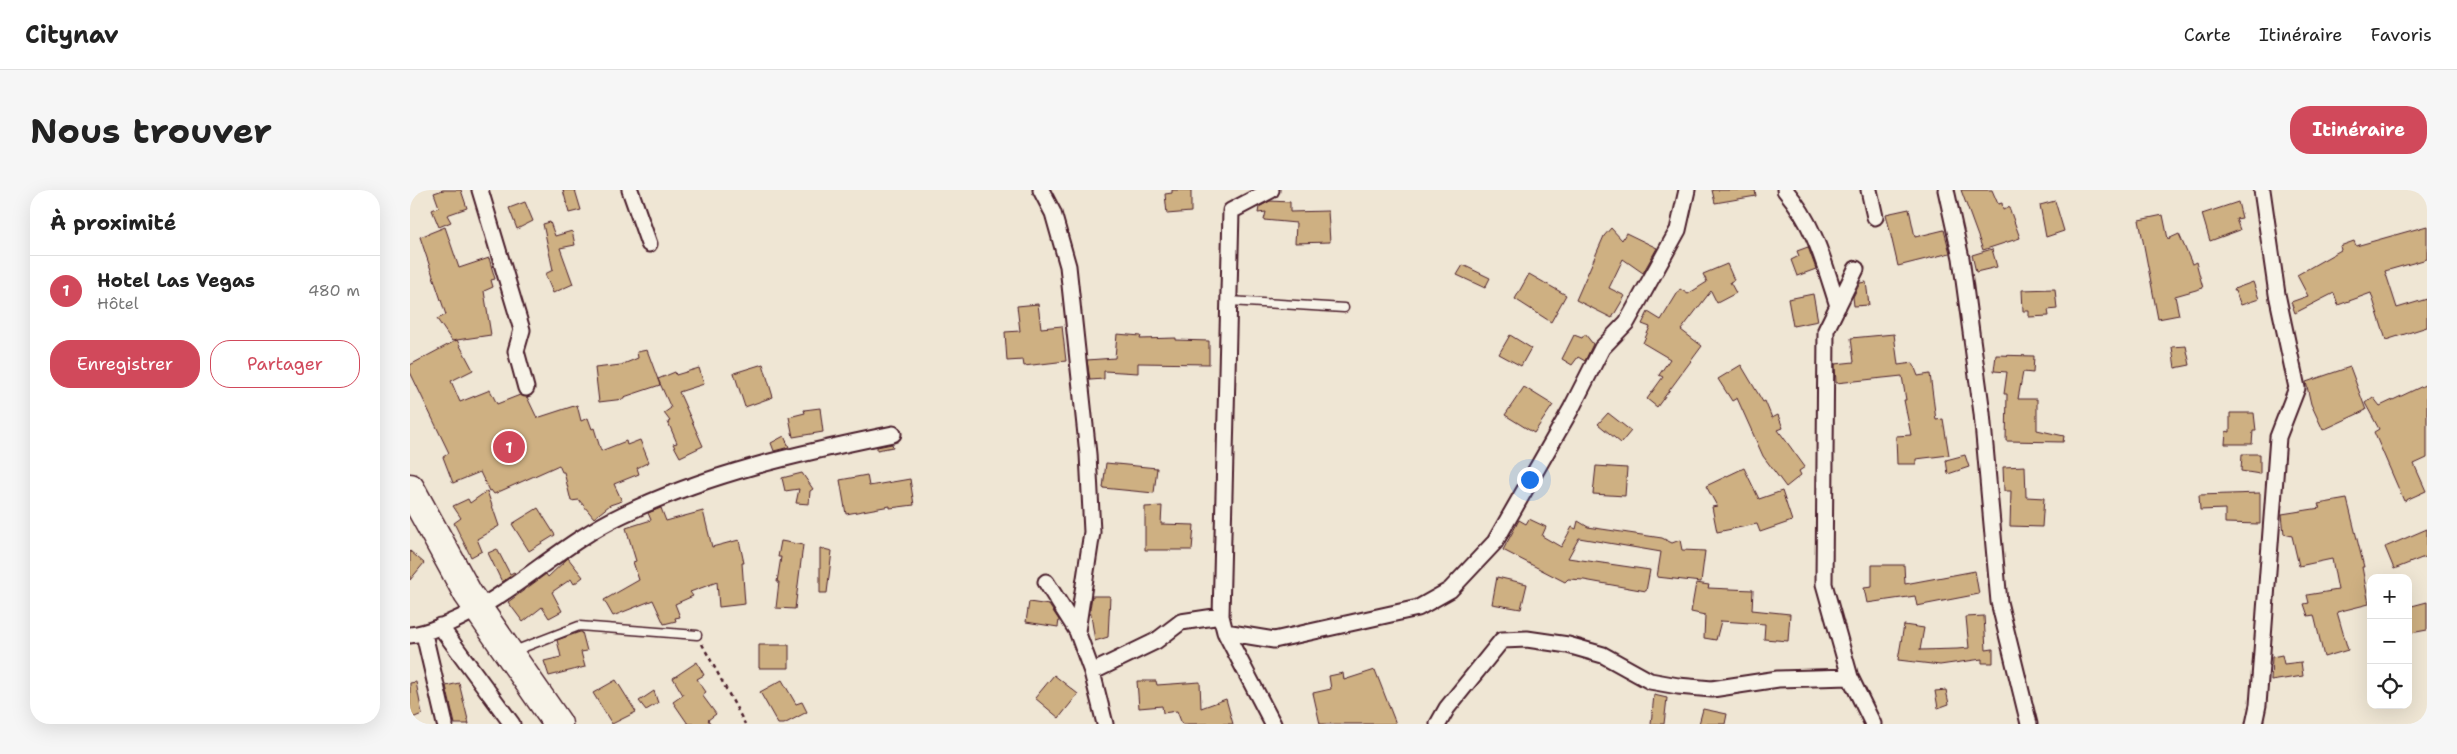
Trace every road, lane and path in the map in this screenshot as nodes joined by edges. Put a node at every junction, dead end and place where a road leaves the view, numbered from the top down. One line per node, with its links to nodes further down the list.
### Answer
1 (480, 190): 16 (street)
2 (630, 190): 11 (street)
3 (1041, 190): 23 (street)
4 (1271, 190): 13 (street)
5 (1686, 190): 24 (street)
6 (1785, 190): 14 (street)
7 (1869, 190): 10 (street)
8 (1946, 190): 38 (street)
9 (2262, 190): 39 (street)
10 (1875, 217)
11 (649, 244)
12 (1856, 269): 14 (street)
13 (1230, 301): 15 (lane); 21 (street)
14 (1838, 306): 29 (street)
15 (1344, 308)
16 (526, 388)
17 (893, 434): 20 (street)
18 (410, 488): 20 (highway)
19 (1046, 582): 23 (street)
20 (479, 610): 22 (street); 27 (highway)
21 (1221, 616): 24 (street); 28 (street)
22 (440, 626): 25 (street); 31 (street)
23 (1077, 631): 28 (street)
24 (1225, 632): 35 (street)
25 (417, 635): 30 (street)
26 (697, 635): 27 (lane); 33 (path)
27 (508, 654): 32 (highway)
28 (1092, 672): 34 (street)
29 (1850, 677): 36 (street); 37 (street)
30 (445, 724)
31 (512, 724)
32 (558, 724)
33 (745, 724)
34 (1105, 724)
35 (1273, 724)
36 (1438, 724)
37 (1873, 724)
38 (2028, 724)
39 (2254, 724)

